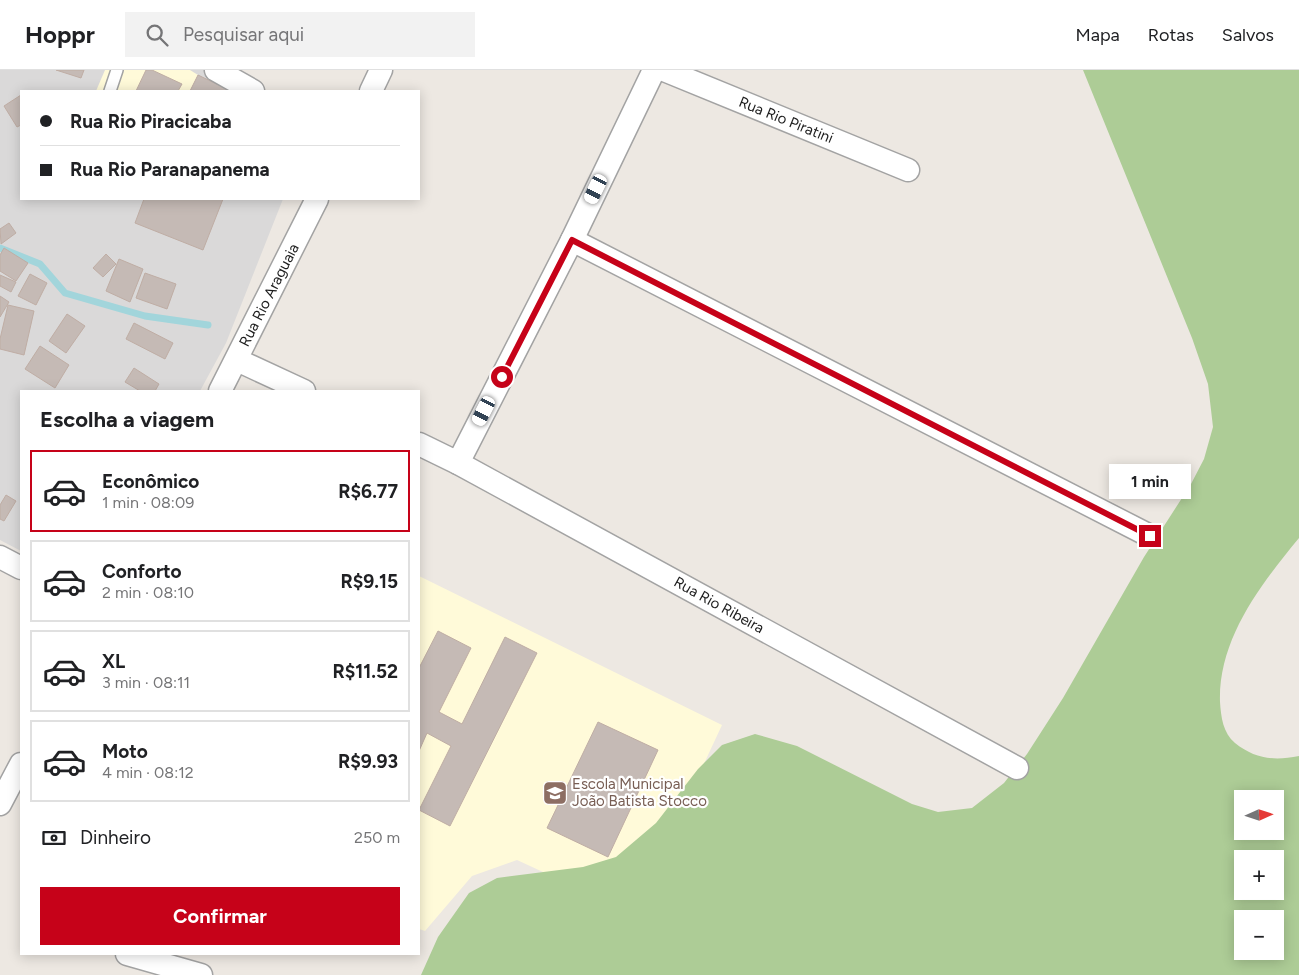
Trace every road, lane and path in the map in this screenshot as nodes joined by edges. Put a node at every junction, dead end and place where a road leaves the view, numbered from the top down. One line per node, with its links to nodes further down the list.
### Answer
1 (117, 70): 6 (lane)
2 (216, 70): 7 (street)
3 (381, 70): 8 (street)
4 (654, 70): 11 (street)
5 (664, 70): 9 (street, Rua Rio Piratini)
6 (110, 90)
7 (251, 90)
8 (371, 90)
9 (908, 170)
10 (317, 200): 12 (street, Rua Rio Araguaia)
11 (572, 240): 16 (street); 17 (street)
12 (237, 360): 13 (street, Rua Rio Araguaia); 14 (street)
13 (221, 390)
14 (302, 390)
15 (420, 444): 16 (street, Rua Rio Ribeira)
16 (458, 463): 21 (street, Rua Rio Ribeira)
17 (1150, 536)
18 (0, 557): 19 (street)
19 (20, 567)
20 (20, 766): 22 (street)
21 (1017, 768)
22 (0, 804)
23 (131, 955): 24 (street)
24 (201, 975)

